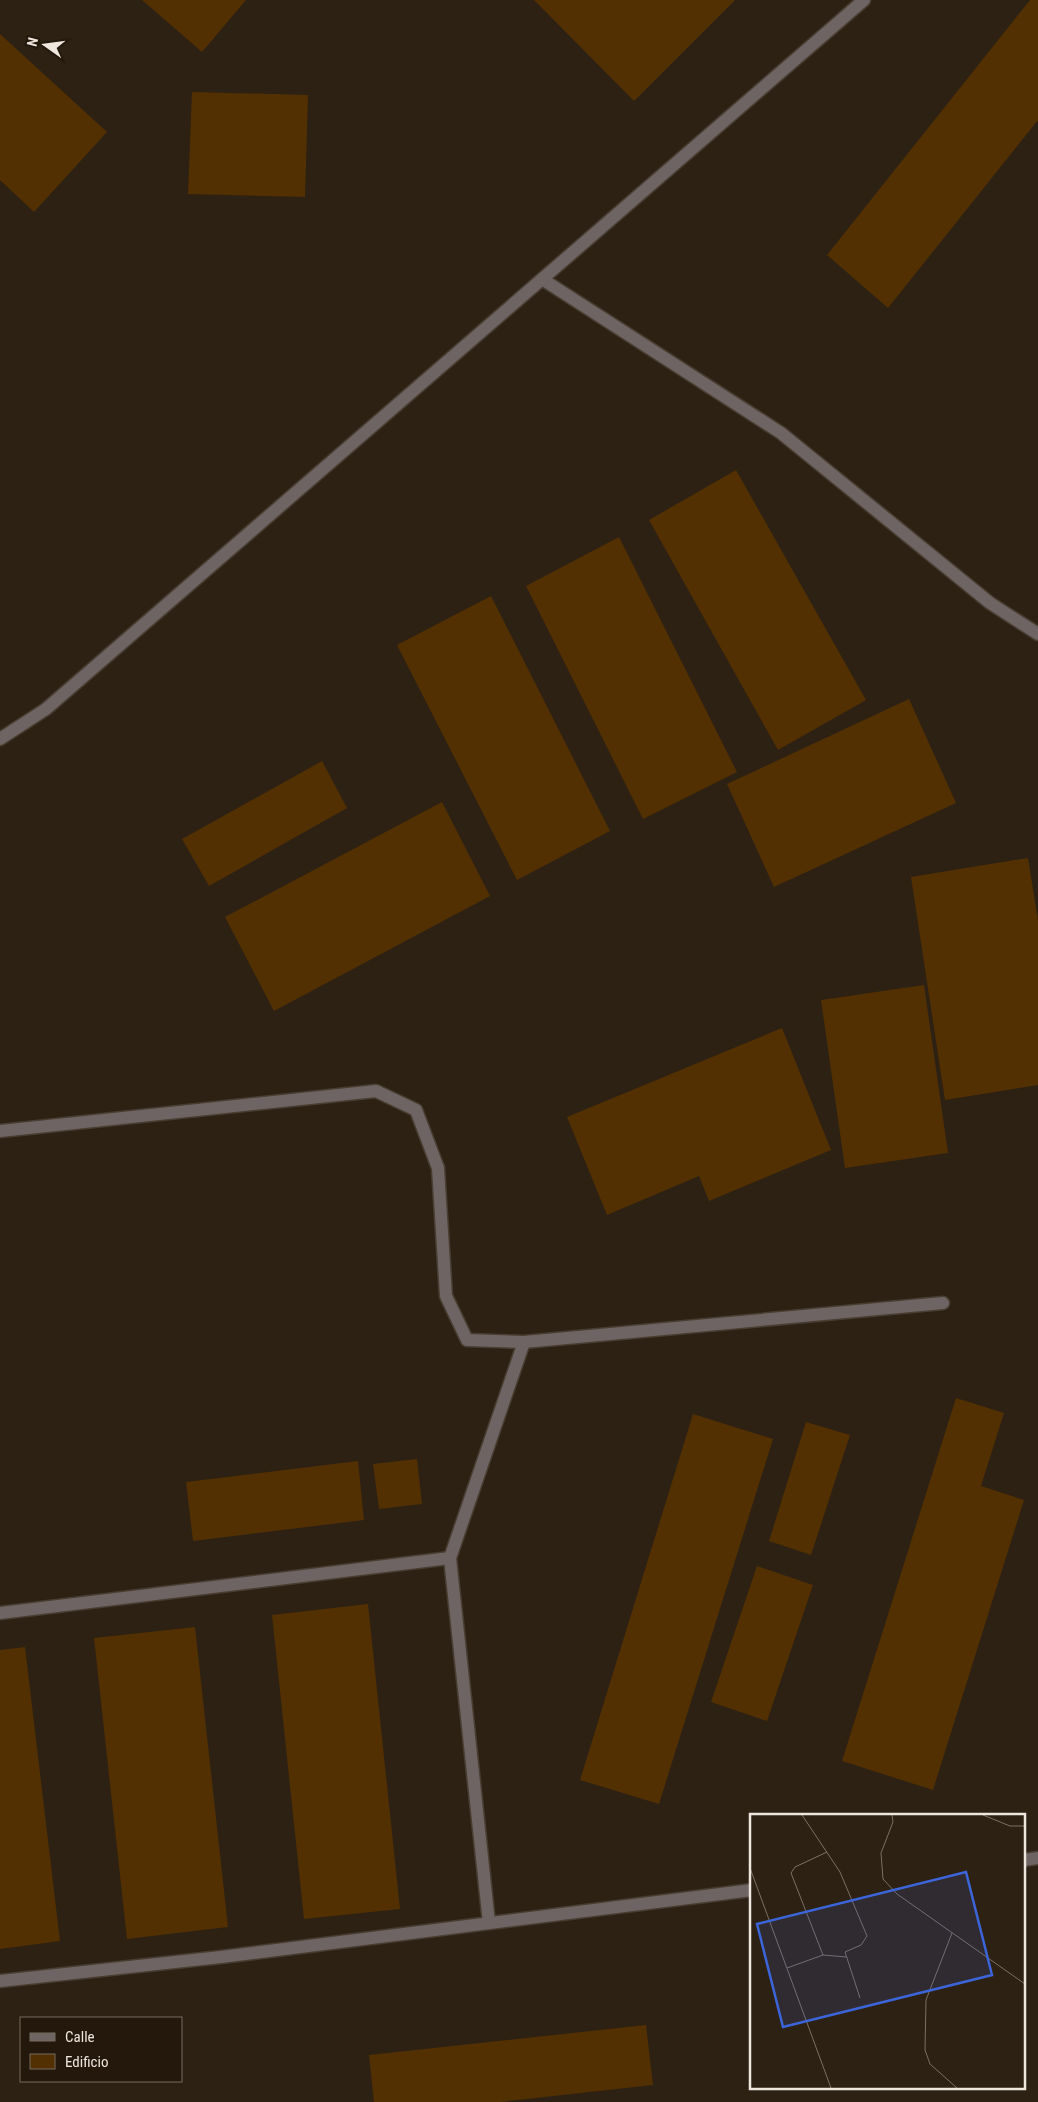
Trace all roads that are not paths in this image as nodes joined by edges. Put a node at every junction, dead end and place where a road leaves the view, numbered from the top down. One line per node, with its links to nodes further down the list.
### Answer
1 (864, 0): 2 (street)
2 (542, 279): 3 (street); 4 (street)
3 (1038, 634)
4 (0, 739)
5 (0, 1131): 7 (street)
6 (943, 1304): 7 (street)
7 (524, 1342): 8 (street)
8 (450, 1558): 9 (street); 11 (street)
9 (0, 1613)
10 (750, 1890): 11 (street)
11 (489, 1923): 12 (street)
12 (0, 1981)

